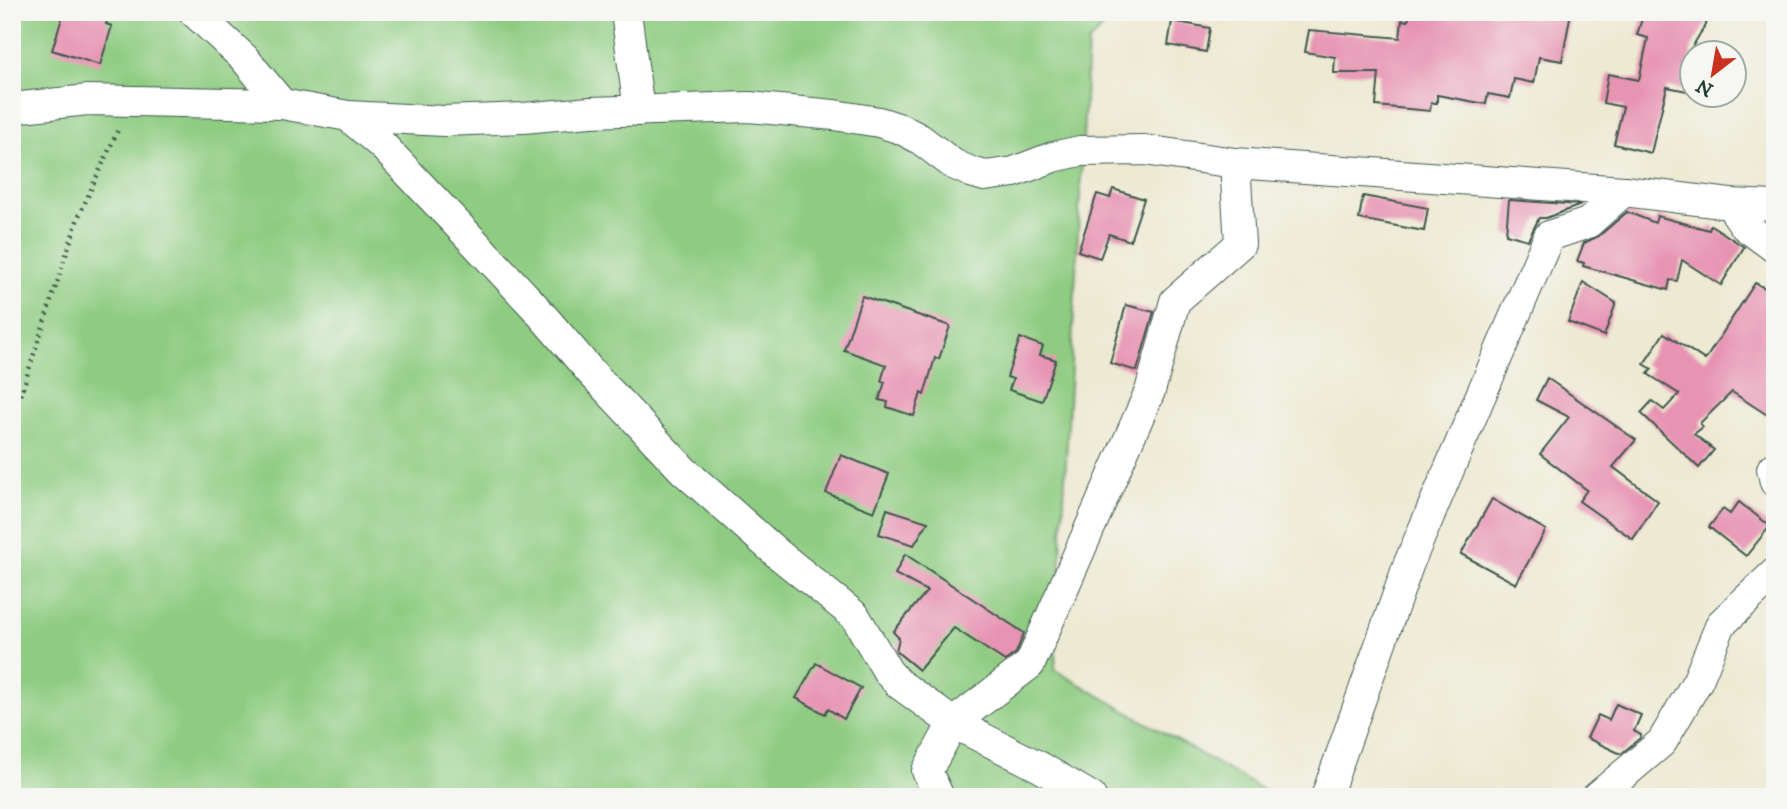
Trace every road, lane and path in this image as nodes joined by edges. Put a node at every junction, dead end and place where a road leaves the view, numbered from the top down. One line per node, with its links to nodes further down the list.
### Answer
1 (194, 12): 4 (street)
2 (626, 12): 6 (street)
3 (131, 100): 4 (street); 5 (street); 13 (path)
4 (282, 104): 7 (street)
5 (12, 108)
6 (639, 111): 7 (street); 8 (street)
7 (348, 116): 17 (street)
8 (1235, 163): 9 (street); 17 (street)
9 (1624, 191): 10 (street); 20 (street)
10 (1730, 204): 11 (street); 12 (street)
11 (1775, 206)
12 (1775, 248)
13 (12, 422)
14 (1775, 468): 15 (street)
15 (1775, 482)
16 (1775, 573): 21 (street)
17 (953, 723): 18 (street); 19 (street)
18 (939, 797)
19 (1091, 797)
20 (1326, 797)
21 (1597, 797)

